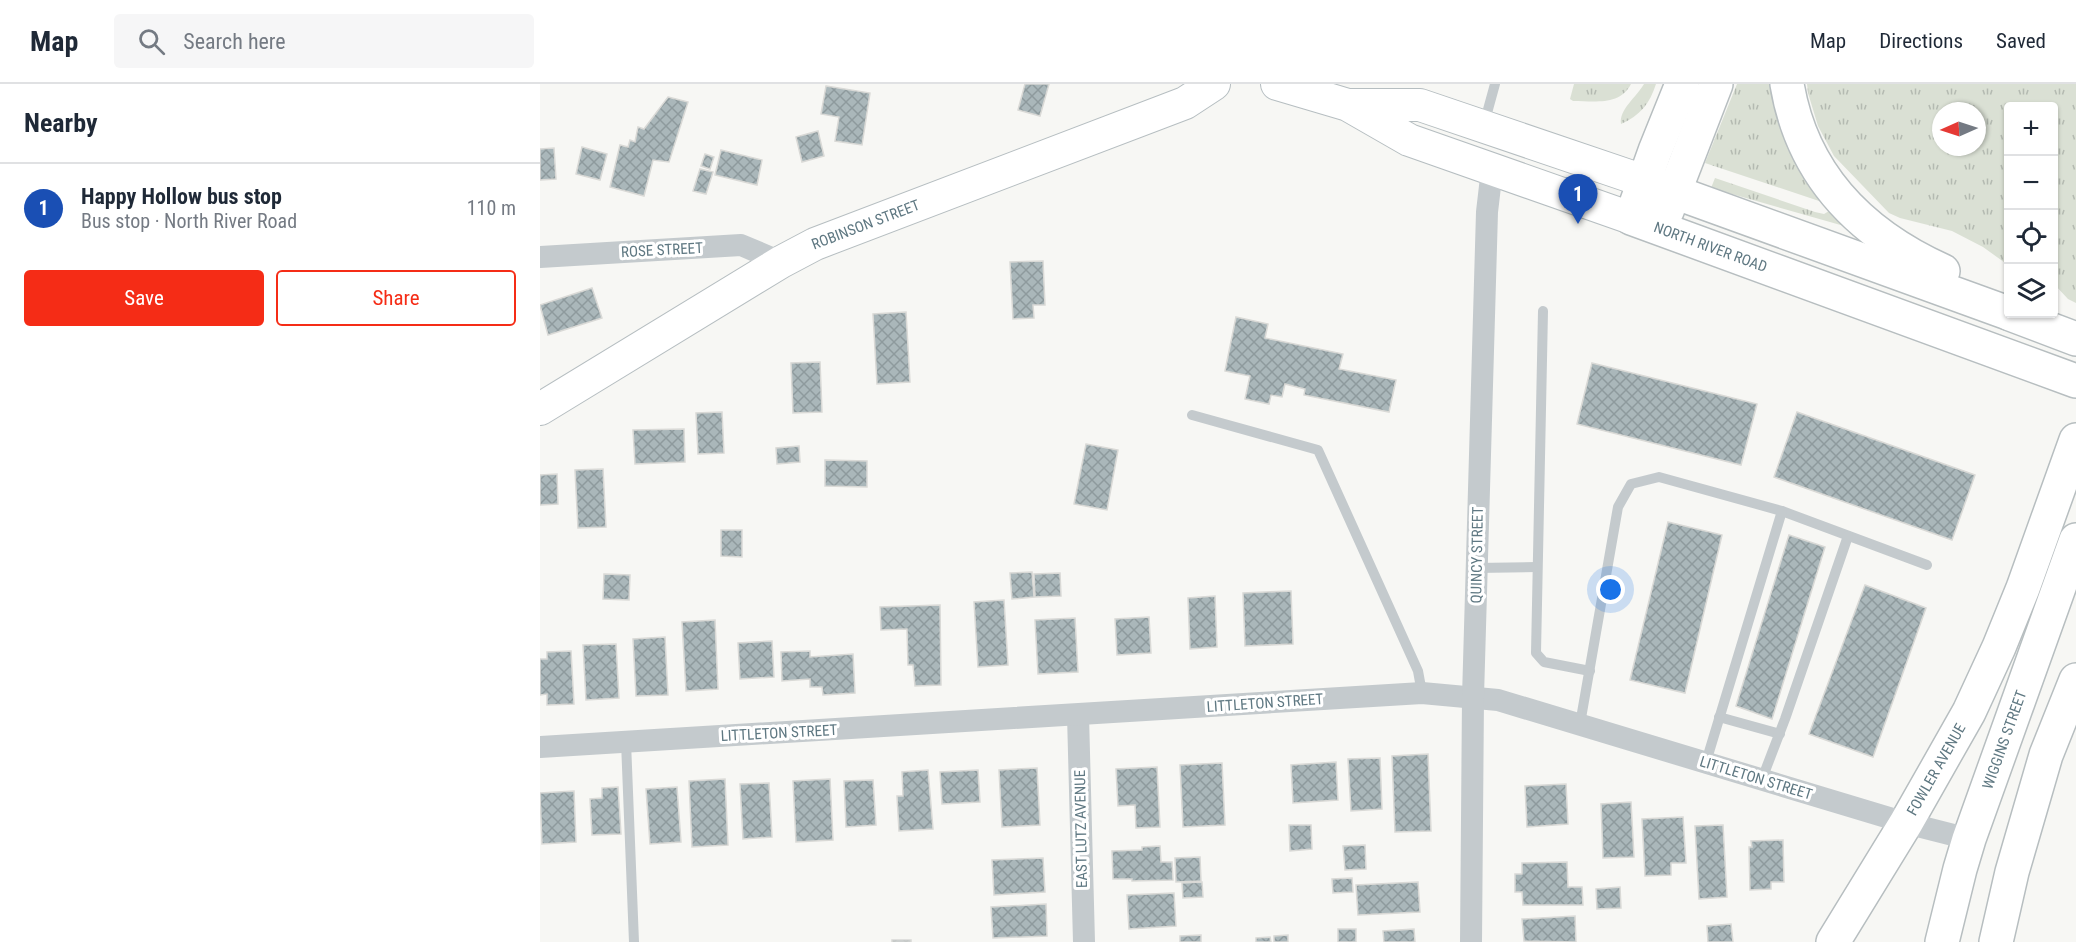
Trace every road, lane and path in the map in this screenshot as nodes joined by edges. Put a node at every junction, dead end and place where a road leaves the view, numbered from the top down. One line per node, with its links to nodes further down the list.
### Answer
1 (1214, 84): 14 (street, ROBINSON STREET)
2 (1277, 84): 7 (street, NORTH RIVER ROAD)
3 (1494, 84): 8 (lane)
4 (1682, 84): 10 (main road)
5 (1716, 84): 10 (main road)
6 (1787, 84): 15 (main road)
7 (1348, 105): 8 (street, NORTH RIVER ROAD); 9 (street, NORTH RIVER ROAD)
8 (1484, 127): 10 (street, NORTH RIVER ROAD)
9 (1492, 169): 11 (street, NORTH RIVER ROAD); 29 (street, QUINCY STREET)
10 (1659, 186): 11 (main road); 12 (main road); 17 (main road, NORTH RIVER ROAD)
11 (1631, 218): 12 (main road, NORTH RIVER ROAD)
12 (1661, 229): 20 (main road, NORTH RIVER ROAD)
13 (540, 257): 14 (street, ROSE STREET)
14 (781, 262): 21 (street, ROBINSON STREET)
15 (2004, 308)
16 (1543, 311): 28 (lane)
17 (2004, 311)
18 (2022, 318): 19 (main road, NORTH RIVER ROAD)
19 (2076, 339)
20 (2076, 381)
21 (540, 409)
22 (1192, 415): 32 (lane)
23 (2072, 452): 42 (main road, FOWLER AVENUE)
24 (1782, 511): 25 (lane); 30 (lane); 35 (lane)
25 (1848, 536): 27 (lane); 37 (lane)
26 (2076, 540): 43 (main road, WIGGINS STREET)
27 (1928, 565)
28 (1537, 567): 29 (lane); 30 (lane)
29 (1476, 568): 33 (street, QUINCY STREET)
30 (1590, 671): 36 (lane)
31 (2076, 680): 49 (main road)
32 (1422, 693): 33 (street, LITTLETON STREET); 34 (street, LITTLETON STREET)
33 (1473, 697): 36 (street, LITTLETON STREET); 46 (street, QUINCY STREET)
34 (1078, 715): 38 (street, LITTLETON STREET); 45 (street, EAST LUTZ AVENUE)
35 (1719, 717): 37 (lane); 40 (lane)
36 (1580, 724): 40 (street, LITTLETON STREET)
37 (1780, 734): 41 (lane)
38 (626, 742): 39 (street, LITTLETON STREET); 44 (lane)
39 (540, 747)
40 (1706, 762): 41 (street, LITTLETON STREET)
41 (1762, 779): 42 (street, LITTLETON STREET)
42 (1906, 823): 43 (street, LITTLETON STREET); 47 (main road, FOWLER AVENUE)
43 (1970, 840): 48 (main road, WIGGINS STREET)
44 (634, 942)
45 (1084, 942)
46 (1471, 942)
47 (1833, 942)
48 (1942, 942)
49 (1996, 942)

